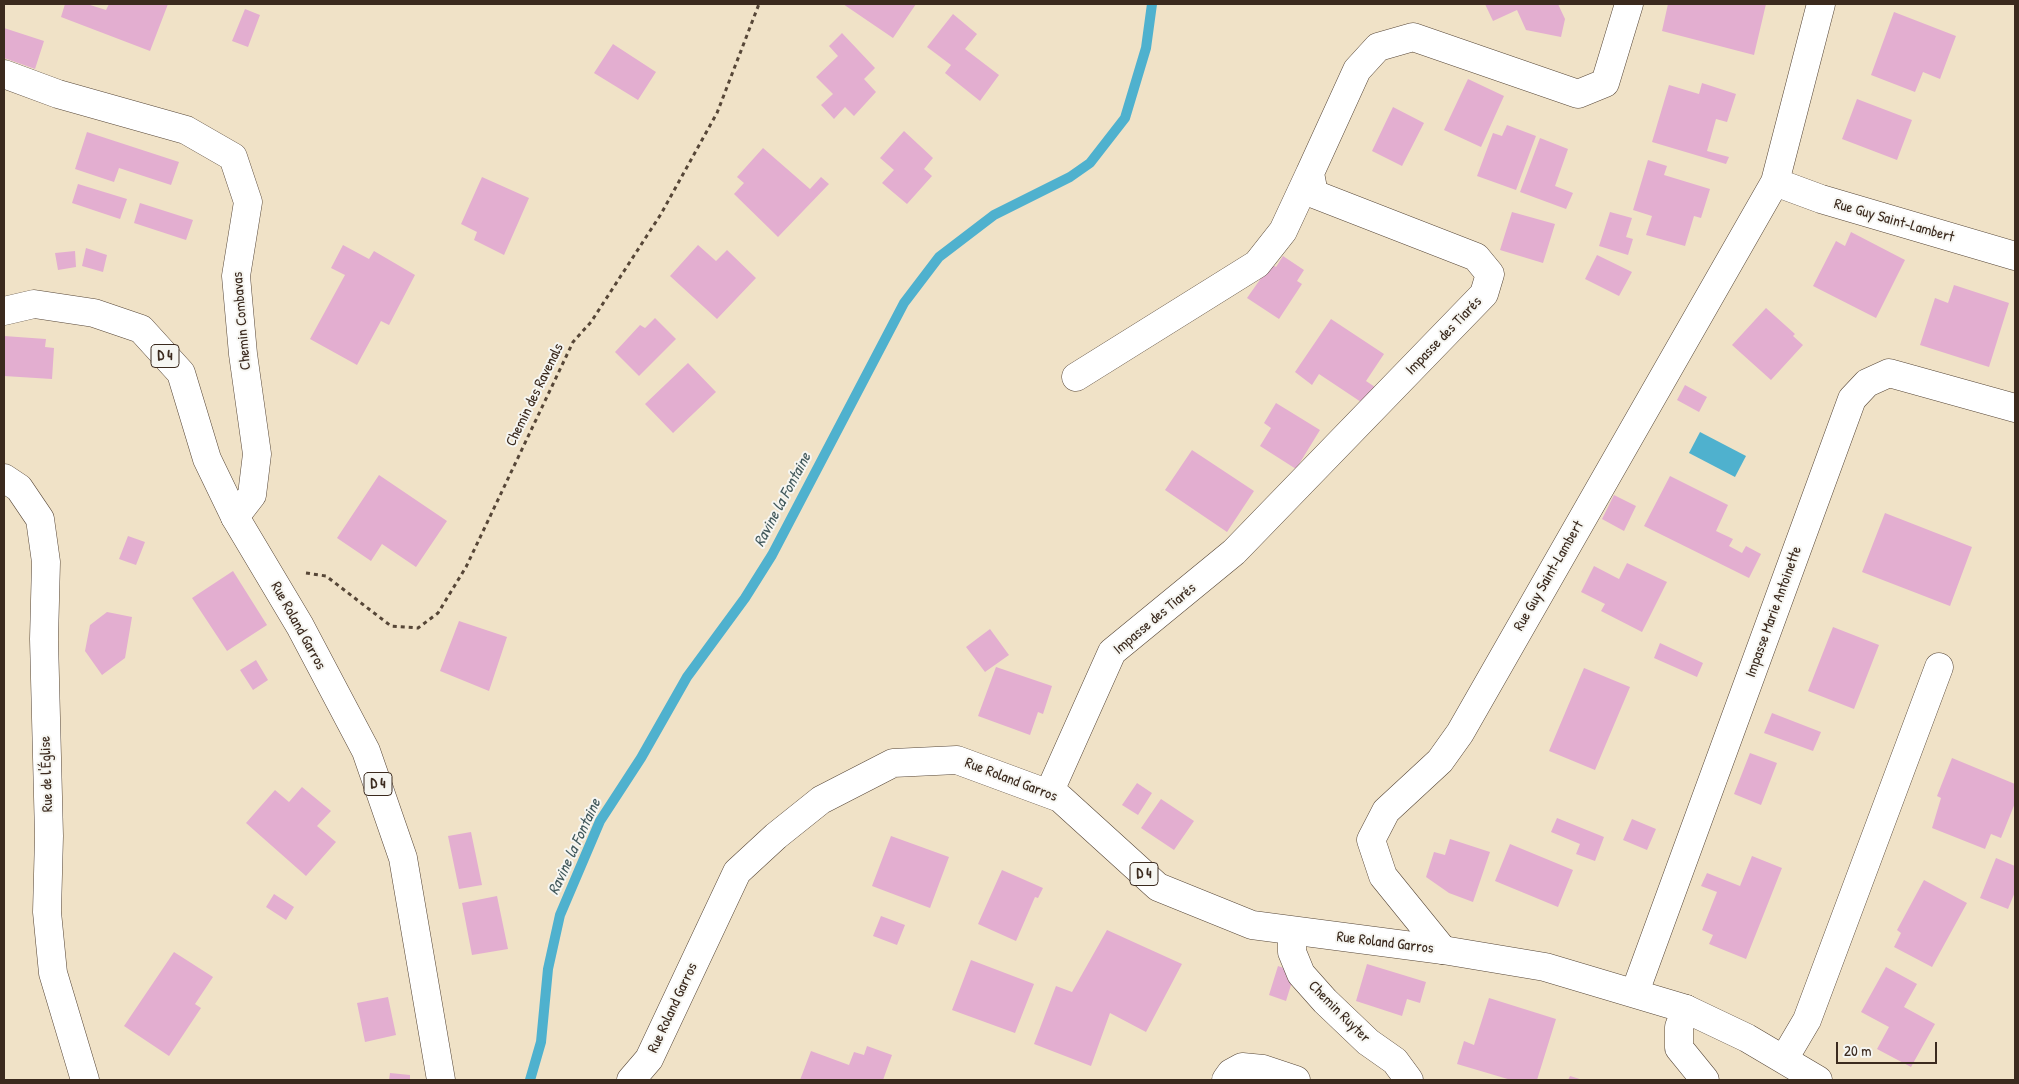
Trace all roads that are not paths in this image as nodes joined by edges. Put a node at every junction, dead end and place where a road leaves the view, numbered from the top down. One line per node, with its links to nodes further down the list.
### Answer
1 (1629, 4): 4 (street)
2 (1821, 4): 5 (street, Rue Guy Saint-Lambert)
3 (4, 74): 11 (street, Chemin Combavas)
4 (1310, 173): 8 (street); 13 (street, Impasse des Tiarés)
5 (1775, 182): 6 (street, Rue Guy Saint-Lambert); 15 (street, Rue Guy Saint-Lambert)
6 (2015, 256)
7 (4, 312): 11 (street, Rue Roland Garros / D 4)
8 (1076, 377)
9 (2015, 408): 16 (street, Impasse Marie Antoinette)
10 (4, 478): 19 (street, Rue de l'Église)
11 (235, 517): 20 (street, Rue Roland Garros / D 4)
12 (1939, 666): 18 (street)
13 (1049, 794): 14 (street, Rue Roland Garros / D 4); 21 (street, Rue Roland Garros / D 4)
14 (1292, 931): 15 (street, Rue Roland Garros / D 4); 24 (street, Chemin Ruyter)
15 (1443, 950): 16 (street, Rue Roland Garros / D 4)
16 (1634, 992): 17 (street, Rue Roland Garros / D 4)
17 (1686, 1008): 18 (street, Rue Roland Garros / D 4); 25 (street)
18 (1784, 1058): 26 (street, Rue Roland Garros / D 4)
19 (85, 1080)
20 (442, 1080)
21 (631, 1080)
22 (1226, 1080): 23 (street)
23 (1296, 1080)
24 (1409, 1080)
25 (1706, 1080)
26 (1818, 1080)

